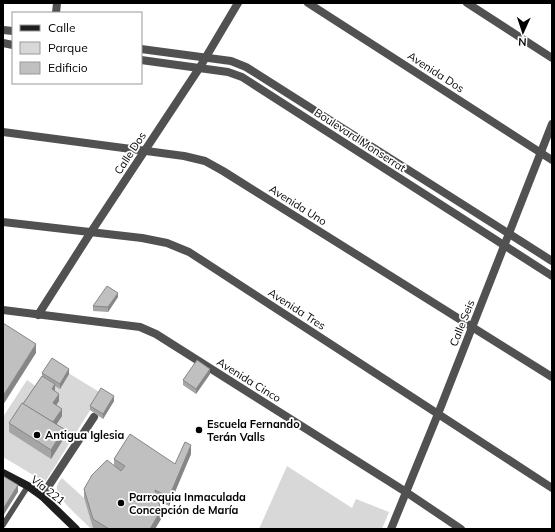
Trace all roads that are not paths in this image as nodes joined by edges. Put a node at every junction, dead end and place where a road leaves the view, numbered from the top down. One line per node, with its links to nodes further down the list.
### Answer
1 (238, 3): 5 (street, Calle Dos)
2 (308, 3): 12 (street, Avenida Dos)
3 (467, 3): 6 (street)
4 (142, 48): 5 (street, Boulevard Monserrat)
5 (205, 57): 8 (street, Calle Dos); 16 (street, Boulevard Monserrat)
6 (552, 58)
7 (142, 60): 8 (street, Boulevard Monserrat)
8 (200, 67): 11 (street, Calle Dos); 17 (street, Boulevard Monserrat)
9 (552, 124): 12 (street, Calle Seis)
10 (3, 132): 11 (street, Avenida Uno)
11 (145, 151): 15 (street, Calle Dos); 22 (street, Avenida Uno)
12 (540, 153): 13 (street, Avenida Dos); 16 (street, Calle Seis)
13 (552, 160)
14 (3, 222): 15 (street, Avenida Tres)
15 (91, 232): 21 (street, Calle Dos); 24 (street, Avenida Tres)
16 (509, 234): 17 (street, Calle Seis); 18 (street, Boulevard Monserrat)
17 (505, 246): 19 (street, Boulevard Monserrat); 22 (street, Calle Seis)
18 (552, 261)
19 (552, 276)
20 (3, 310): 21 (street, Avenida Cinco)
21 (38, 315): 29 (street, Avenida Cinco)
22 (472, 326): 23 (street, Avenida Uno); 24 (street, Calle Seis)
23 (552, 377)
24 (438, 414): 28 (street, Avenida Tres); 29 (street, Calle Seis)
25 (94, 417): 30 (street)
26 (3, 473): 27 (main road, Vía 221)
27 (28, 486): 30 (main road, Vía 221); 31 (lane)
28 (552, 488)
29 (406, 492): 33 (street, Calle Seis); 34 (street, Avenida Cinco)
30 (42, 496): 32 (main road, Vía 221)
31 (3, 525)
32 (76, 529)
33 (391, 529)
34 (461, 529)

